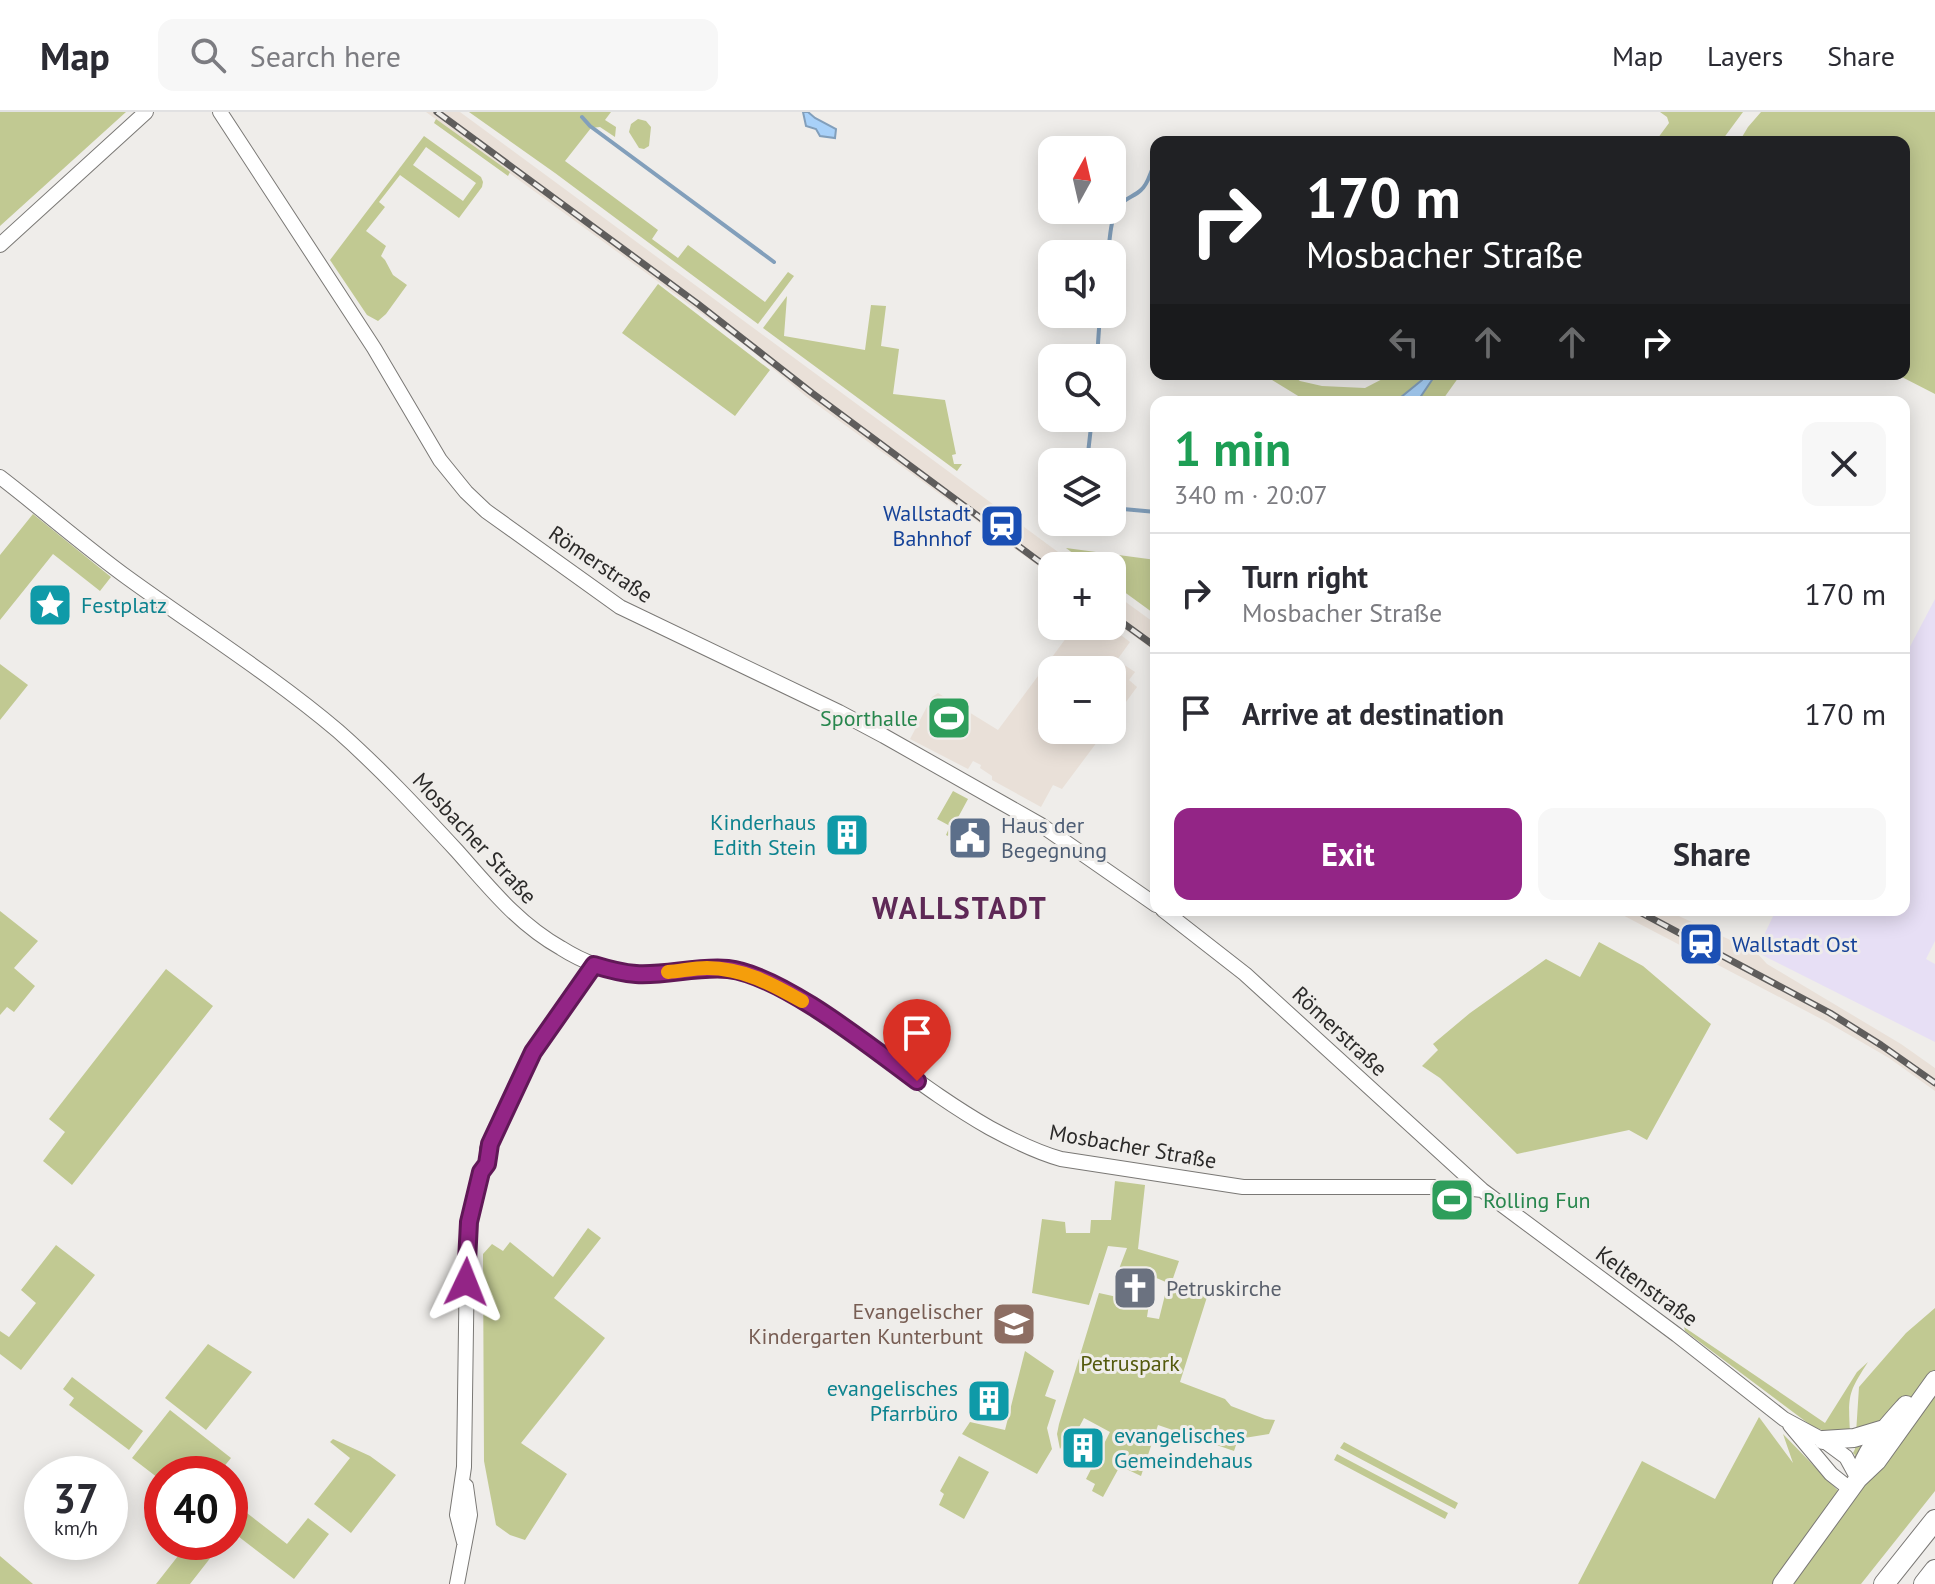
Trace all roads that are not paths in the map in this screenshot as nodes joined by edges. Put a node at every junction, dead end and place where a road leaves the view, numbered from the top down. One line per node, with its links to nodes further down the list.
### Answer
1 (146, 112): 3 (street)
2 (220, 112): 5 (street, Römerstraße)
3 (0, 245)
4 (0, 477): 7 (street, Mosbacher Straße)
5 (1150, 901)
6 (1171, 916): 8 (street, Römerstraße)
7 (594, 965): 9 (street, Mosbacher Straße); 19 (street)
8 (1464, 1172): 9 (street); 10 (street, Römerstraße)
9 (1454, 1187): 10 (street, Mosbacher Straße)
10 (1482, 1190): 13 (street, Keltenstraße)
11 (1935, 1373): 14 (main road)
12 (1935, 1380): 16 (main road)
13 (1784, 1419): 15 (street, Keltenstraße); 16 (street, Keltenstraße)
14 (1884, 1429): 15 (main road); 16 (main road)
15 (1823, 1440): 16 (street, Keltenstraße)
16 (1854, 1484): 20 (main road)
17 (1935, 1520): 21 (highway)
18 (1935, 1570): 22 (highway)
19 (457, 1584)
20 (1782, 1584)
21 (1884, 1584)
22 (1924, 1584)

